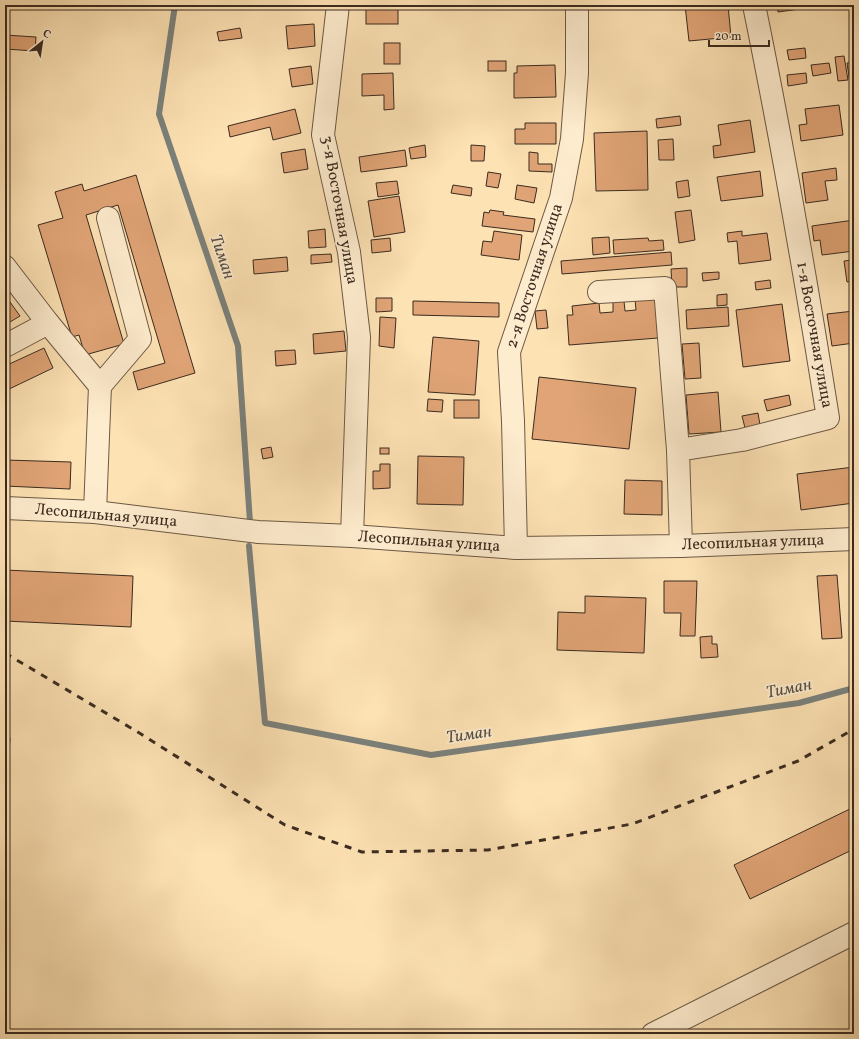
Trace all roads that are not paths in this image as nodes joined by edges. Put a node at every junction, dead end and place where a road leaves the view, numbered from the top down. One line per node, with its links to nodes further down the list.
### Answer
1 (338, 5): 13 (street, 3-я Восточная улица)
2 (578, 5): 16 (street, 2-я Восточная улица)
3 (754, 5): 10 (street, 1-я Восточная улица)
4 (108, 218): 9 (street)
5 (5, 267): 7 (street)
6 (599, 292): 10 (street)
7 (48, 323): 8 (street); 9 (street)
8 (5, 346)
9 (100, 386): 12 (street)
10 (678, 450): 15 (street)
11 (5, 508): 12 (street, Лесопильная улица)
12 (95, 512): 13 (street, Лесопильная улица)
13 (352, 536): 16 (street, Лесопильная улица)
14 (854, 539): 15 (street, Лесопильная улица)
15 (681, 546): 16 (street, Лесопильная улица)
16 (516, 548)
17 (854, 933): 18 (street)
18 (653, 1034)

